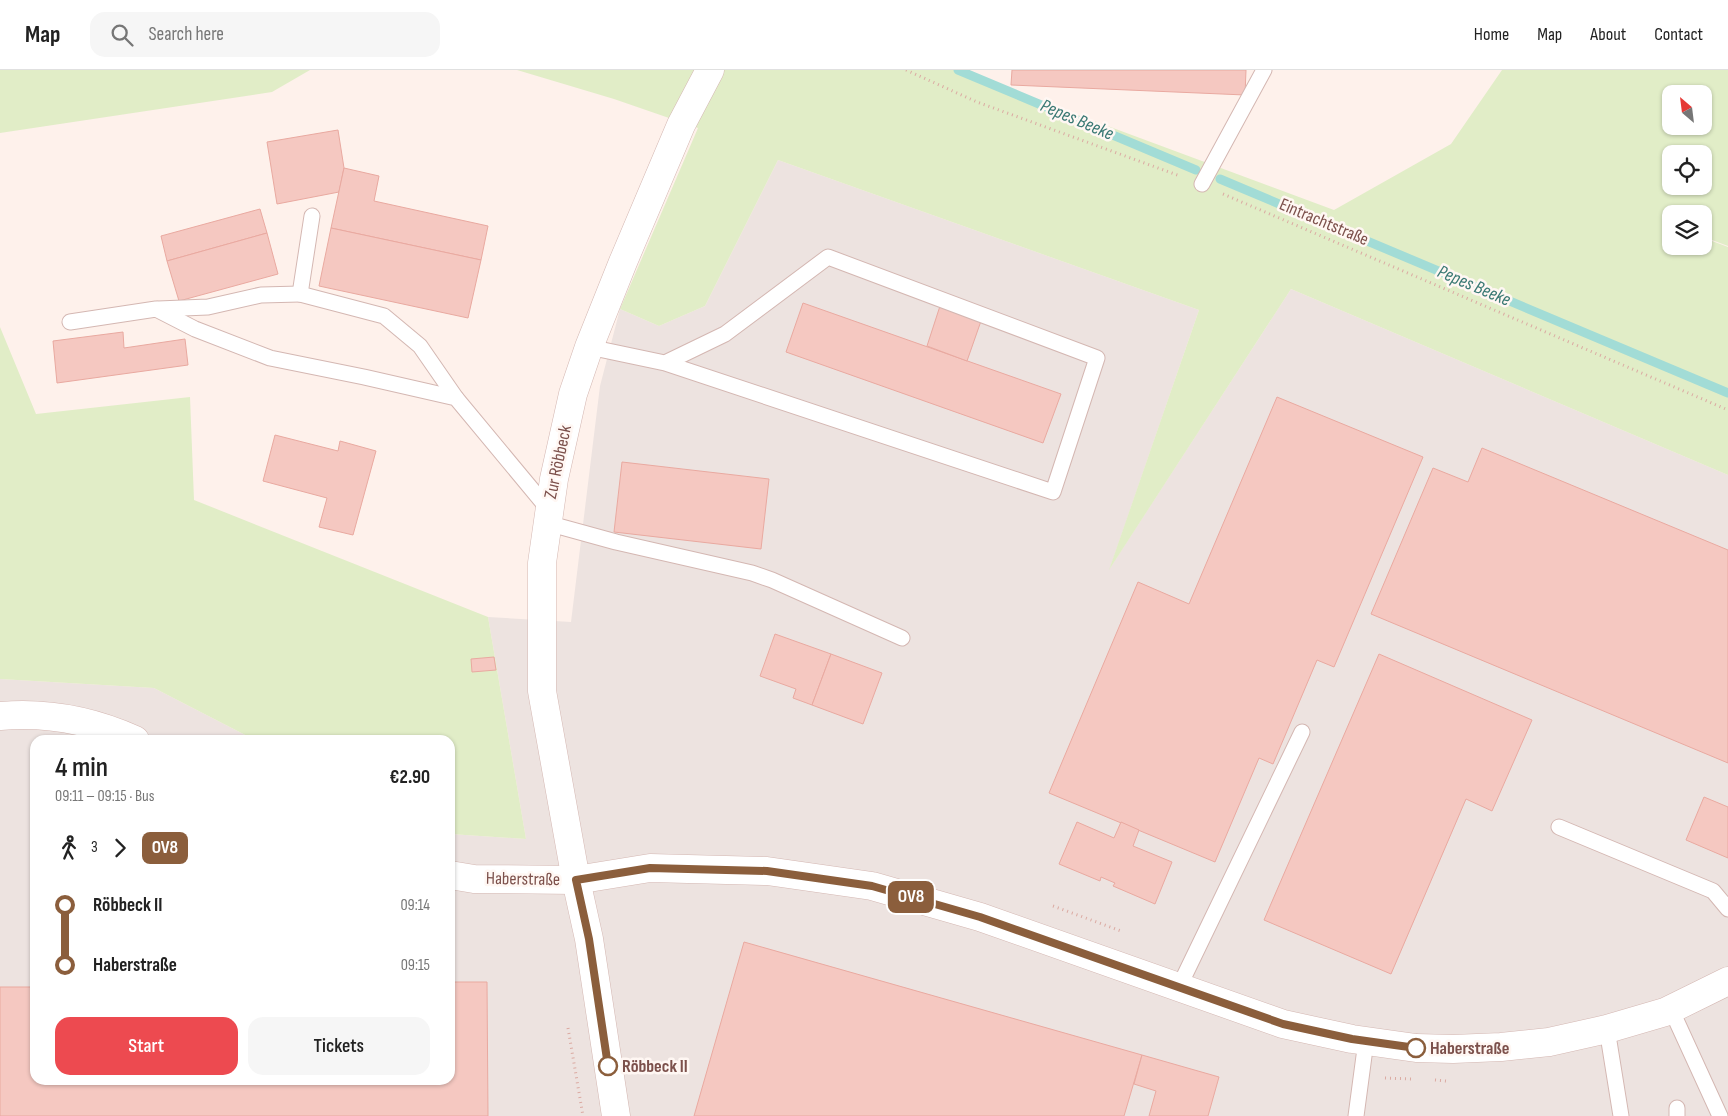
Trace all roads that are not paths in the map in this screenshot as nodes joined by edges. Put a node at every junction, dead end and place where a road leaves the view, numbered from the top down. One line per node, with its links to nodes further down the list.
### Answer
1 (710, 70): 8 (street, Zur Röbbeck)
2 (1264, 70): 3 (lane)
3 (1202, 184)
4 (312, 216): 5 (lane)
5 (300, 294): 6 (lane); 10 (lane)
6 (156, 309): 7 (lane); 10 (lane)
7 (70, 322)
8 (589, 348): 9 (lane); 11 (street, Zur Röbbeck)
9 (665, 363): 9 (lane)
10 (456, 398): 11 (lane)
11 (548, 516): 12 (lane); 18 (street, Zur Röbbeck)
12 (902, 638)
13 (0, 716): 15 (street)
14 (1302, 732): 21 (lane)
15 (123, 735)
16 (1560, 827): 19 (lane)
17 (455, 876): 18 (street, Haberstraße)
18 (576, 880): 21 (street, Haberstraße); 25 (street, Zur Röbbeck)
19 (1728, 909)
20 (1728, 981): 22 (street, Haberstraße)
21 (1178, 987): 24 (street, Haberstraße)
22 (1672, 1009): 23 (street, Haberstraße); 28 (lane)
23 (1607, 1029): 24 (street, Haberstraße); 27 (lane)
24 (1366, 1041): 26 (lane)
25 (616, 1116)
26 (1356, 1116)
27 (1621, 1116)
28 (1720, 1116)

